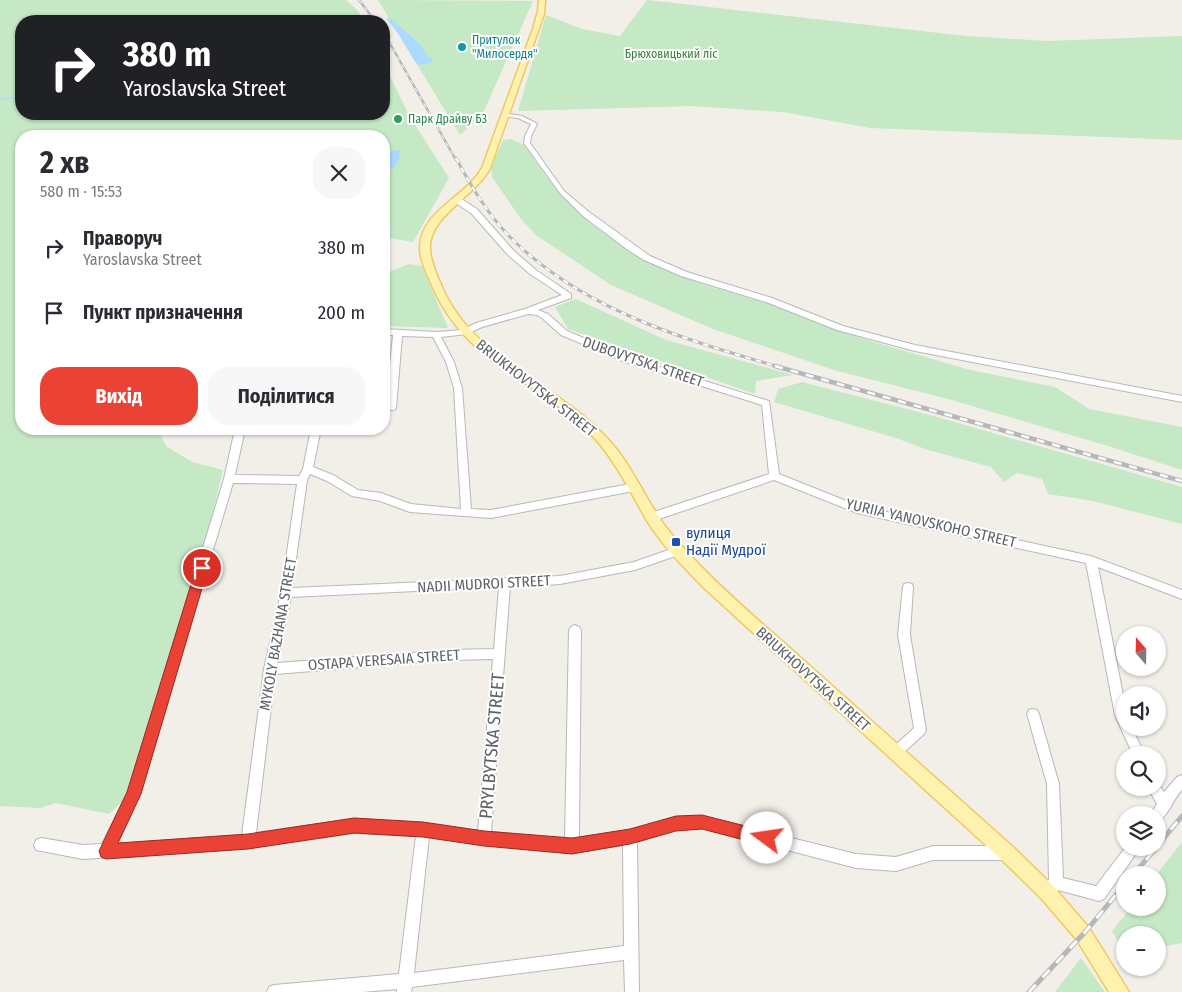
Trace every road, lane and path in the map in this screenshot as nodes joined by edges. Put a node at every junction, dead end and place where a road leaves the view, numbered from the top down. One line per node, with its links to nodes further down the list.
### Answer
1 (542, 0): 2 (main road, BRIUKHOVYTSKA STREET)
2 (504, 115): 3 (main road, BRIUKHOVYTSKA STREET); 9 (street)
3 (457, 200): 4 (street); 7 (main road, BRIUKHOVYTSKA STREET)
4 (528, 311): 7 (street); 14 (street, DUBOVYTSKA STREET)
5 (390, 332): 6 (street)
6 (398, 332): 8 (street); 10 (street)
7 (464, 332): 8 (street); 17 (main road, BRIUKHOVYTSKA STREET)
8 (436, 334): 18 (street)
9 (1182, 399)
10 (391, 408)
11 (239, 435): 15 (street)
12 (315, 435): 13 (street, MYKOLY BAZHANA STREET)
13 (308, 469): 16 (street, MYKOLY BAZHANA STREET); 18 (street)
14 (774, 476): 19 (street); 21 (street, YURIIA YANOVSKOHO STREET)
15 (229, 479): 16 (street); 40 (street)
16 (302, 480): 24 (street, MYKOLY BAZHANA STREET)
17 (635, 487): 18 (street); 19 (main road, BRIUKHOVYTSKA STREET)
18 (466, 513)
19 (652, 517): 20 (main road, BRIUKHOVYTSKA STREET)
20 (677, 551): 22 (street, NADII MUDROI STREET); 31 (main road, BRIUKHOVYTSKA STREET)
21 (1091, 560): 25 (street, YURIIA YANOVSKOHO STREET); 29 (street)
22 (505, 584): 24 (street, NADII MUDROI STREET); 27 (street, PRYLBYTSKA STREET)
23 (908, 587): 31 (street)
24 (286, 593): 28 (street, MYKOLY BAZHANA STREET)
25 (1182, 595)
26 (575, 630): 39 (street)
27 (499, 654): 28 (street, OSTAPA VERESAIA STREET); 36 (street, PRYLBYTSKA STREET)
28 (270, 669): 37 (street, MYKOLY BAZHANA STREET)
29 (1116, 689)
30 (1033, 714): 43 (street)
31 (895, 753): 41 (main road, BRIUKHOVYTSKA STREET)
32 (1182, 780): 33 (street)
33 (1163, 806)
34 (423, 830): 36 (street, PRYLBYTSKA STREET); 37 (street, PRYLBYTSKA STREET); 45 (street)
35 (630, 837): 39 (street, PRYLBYTSKA STREET); 41 (street, PRYLBYTSKA STREET); 44 (street)
36 (484, 838): 39 (street, PRYLBYTSKA STREET)
37 (248, 841): 40 (street, PRYLBYTSKA STREET)
38 (41, 846): 40 (street, PRYLBYTSKA STREET)
39 (572, 846)
40 (106, 851)
41 (1007, 853): 43 (main road, BRIUKHOVYTSKA STREET)
42 (1127, 856): 43 (street)
43 (1052, 888): 48 (main road, BRIUKHOVYTSKA STREET)
44 (632, 952): 45 (street); 47 (street)
45 (405, 986): 46 (street)
46 (274, 992)
47 (632, 992)
48 (1120, 992)

